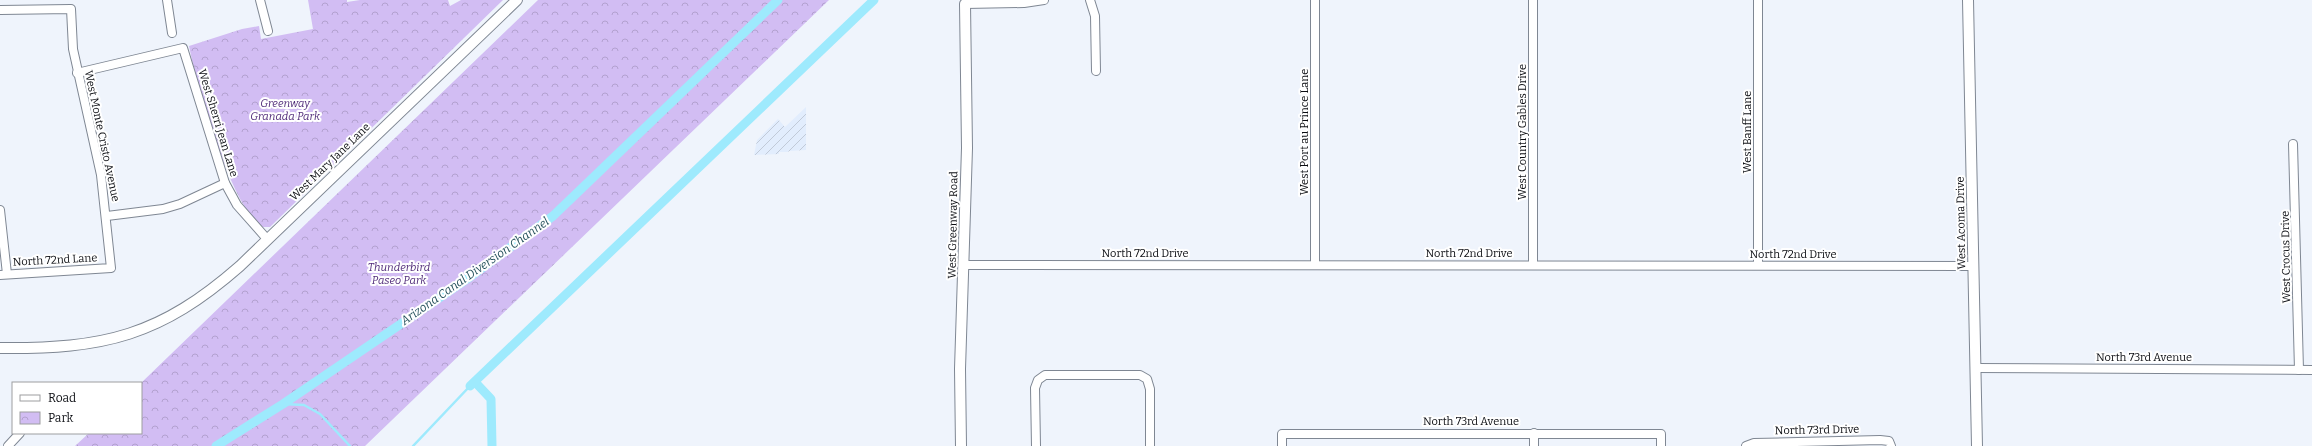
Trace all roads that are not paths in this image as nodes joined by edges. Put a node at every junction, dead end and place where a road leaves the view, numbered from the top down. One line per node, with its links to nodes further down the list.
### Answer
1 (167, 0): 13 (street)
2 (260, 0): 12 (street)
3 (517, 0): 20 (street, West Mary Jane Lane)
4 (1044, 0): 10 (street)
5 (1090, 0): 14 (street)
6 (1315, 0): 21 (street, West Port au Prince Lane)
7 (1533, 0): 22 (street, West Country Gables Drive)
8 (1758, 0): 24 (street, West Banff Lane)
9 (1968, 0): 25 (street, West Acoma Drive)
10 (965, 4): 23 (street, West Greenway Road)
11 (0, 10): 15 (street, West Monte Cristo Avenue)
12 (268, 31)
13 (172, 33)
14 (1096, 71)
15 (77, 73): 17 (street, West Sherri Jean Lane); 19 (street, West Monte Cristo Avenue)
16 (2293, 144): 30 (street, West Crocus Drive)
17 (224, 183): 19 (street); 20 (street, West Sherri Jean Lane)
18 (0, 210): 27 (street)
19 (107, 216): 26 (street, West Monte Cristo Avenue)
20 (267, 239): 28 (street, West Mary Jane Lane)
21 (1315, 264): 22 (street, North 72nd Drive); 23 (street, North 72nd Drive)
22 (1533, 264): 24 (street, North 72nd Drive)
23 (964, 265): 36 (street, West Greenway Road)
24 (1758, 265): 25 (street, North 72nd Drive)
25 (1974, 266): 29 (street, West Acoma Drive)
26 (111, 268): 27 (street, North 72nd Lane)
27 (3, 274)
28 (0, 348)
29 (1976, 368): 30 (street, North 73rd Avenue); 43 (street, West Acoma Drive)
30 (2299, 370): 31 (street, North 73rd Avenue)
31 (2312, 370)
32 (1534, 433): 39 (street, North 73rd Avenue); 40 (street); 41 (street, North 73rd Avenue)
33 (19, 434): 35 (street)
34 (1890, 444): 42 (street, North 73rd Drive)
35 (8, 446)
36 (961, 446)
37 (1036, 446): 38 (street)
38 (1150, 446)
39 (1282, 446)
40 (1534, 446)
41 (1661, 446)
42 (1746, 446)
43 (1977, 446)

